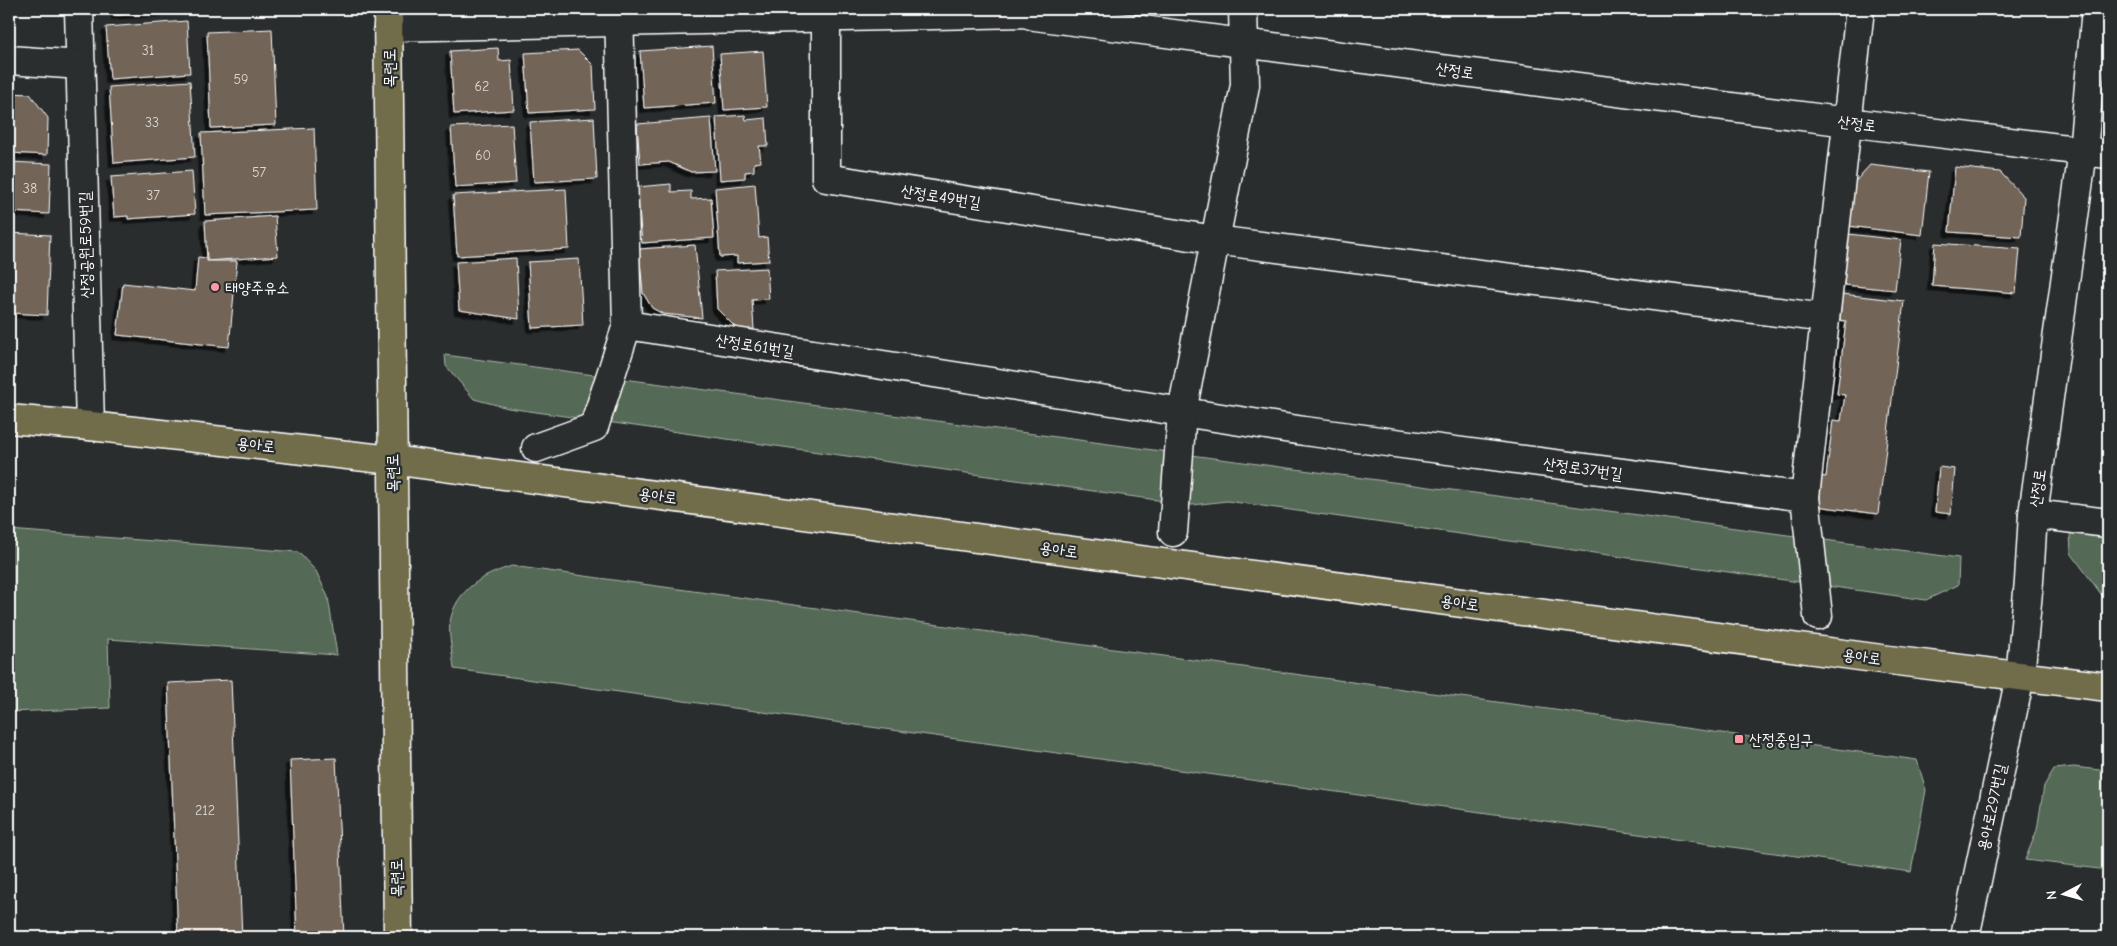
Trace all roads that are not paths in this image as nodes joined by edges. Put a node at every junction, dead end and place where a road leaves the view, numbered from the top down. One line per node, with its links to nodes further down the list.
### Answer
1 (79, 9): 11 (street, 산정공원로59번길)
2 (1243, 9): 9 (street)
3 (1860, 9): 12 (street)
4 (2096, 9): 13 (street, 산정로)
5 (1034, 12): 6 (street, 산정로); 9 (street, 산정로)
6 (826, 13): 7 (street, 산정로); 14 (street, 산정로49번길)
7 (619, 15): 8 (street, 산정로); 16 (street)
8 (388, 18): 21 (main road, 목련로)
9 (1243, 42): 12 (street, 산정로); 14 (street)
10 (9, 60): 11 (street)
11 (81, 65): 19 (street, 산정공원로59번길)
12 (1847, 122): 13 (street, 산정로); 15 (street)
13 (2096, 153): 23 (street, 산정로)
14 (1215, 240): 15 (street); 17 (street)
15 (1825, 318): 22 (street)
16 (627, 325): 17 (street, 산정로61번길); 20 (street)
17 (1182, 412): 22 (street, 산정로37번길); 25 (street)
18 (9, 419): 19 (main road, 용아로)
19 (90, 426): 21 (main road, 용아로)
20 (536, 448)
21 (392, 460): 27 (main road, 용아로); 29 (main road, 목련로)
22 (1805, 497): 26 (street)
23 (2033, 514): 24 (street); 27 (street, 산정로)
24 (2108, 523)
25 (1173, 532)
26 (1818, 616)
27 (2020, 677): 28 (main road, 용아로); 30 (street, 용아로297번길)
28 (2108, 687)
29 (398, 937)
30 (1965, 937)

